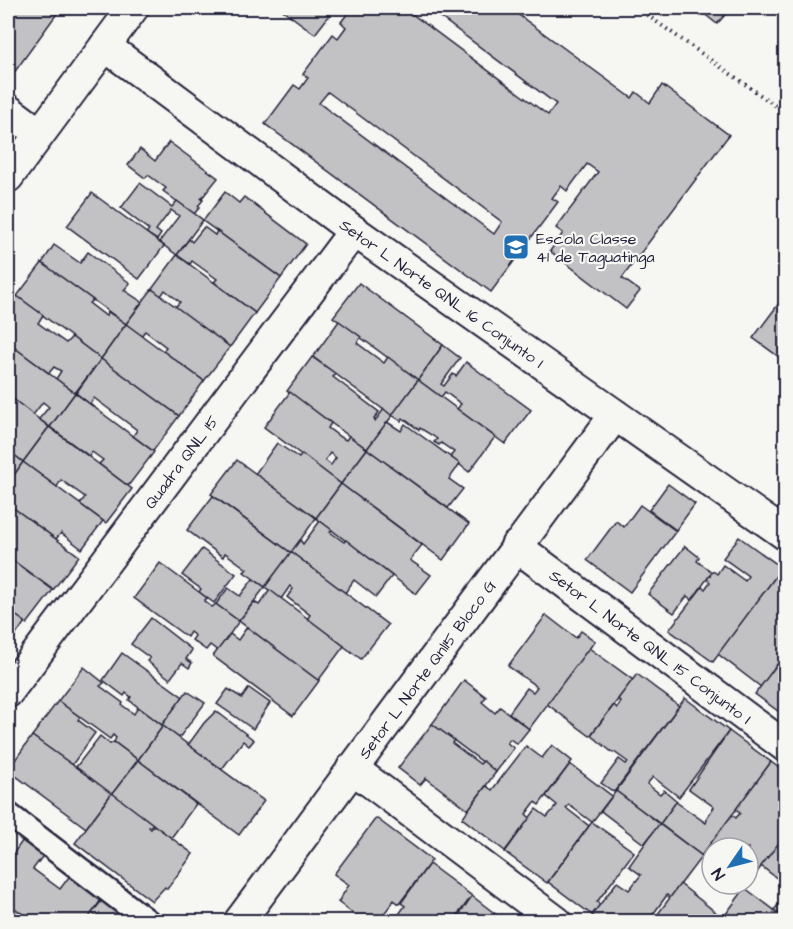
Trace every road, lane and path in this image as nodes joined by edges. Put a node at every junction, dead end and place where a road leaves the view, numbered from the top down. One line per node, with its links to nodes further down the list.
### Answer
1 (133, 8): 3 (street)
2 (637, 8): 5 (path)
3 (105, 46): 6 (street); 8 (street, Setor L Norte QNL 16 Conjunto I)
4 (8, 110): 6 (street)
5 (786, 114)
6 (39, 134): 7 (street)
7 (8, 177)
8 (354, 231): 9 (street, Setor L Norte QNL 16 Conjunto I); 12 (street, Quadra QNL 15)
9 (615, 415): 10 (street, Setor L Norte QNL 16 Conjunto I); 11 (street, Setor L Norte Qnl15 Bloco G)
10 (786, 535)
11 (516, 546): 13 (street, Setor L Norte QNL 15 Conjunto I); 14 (street, Setor L Norte Qnl15 Bloco G)
12 (8, 692)
13 (786, 747)
14 (352, 768): 17 (street, Setor L Norte Qnl15 Bloco G); 18 (street)
15 (8, 814): 16 (street)
16 (149, 921)
17 (239, 921)
18 (557, 921)

